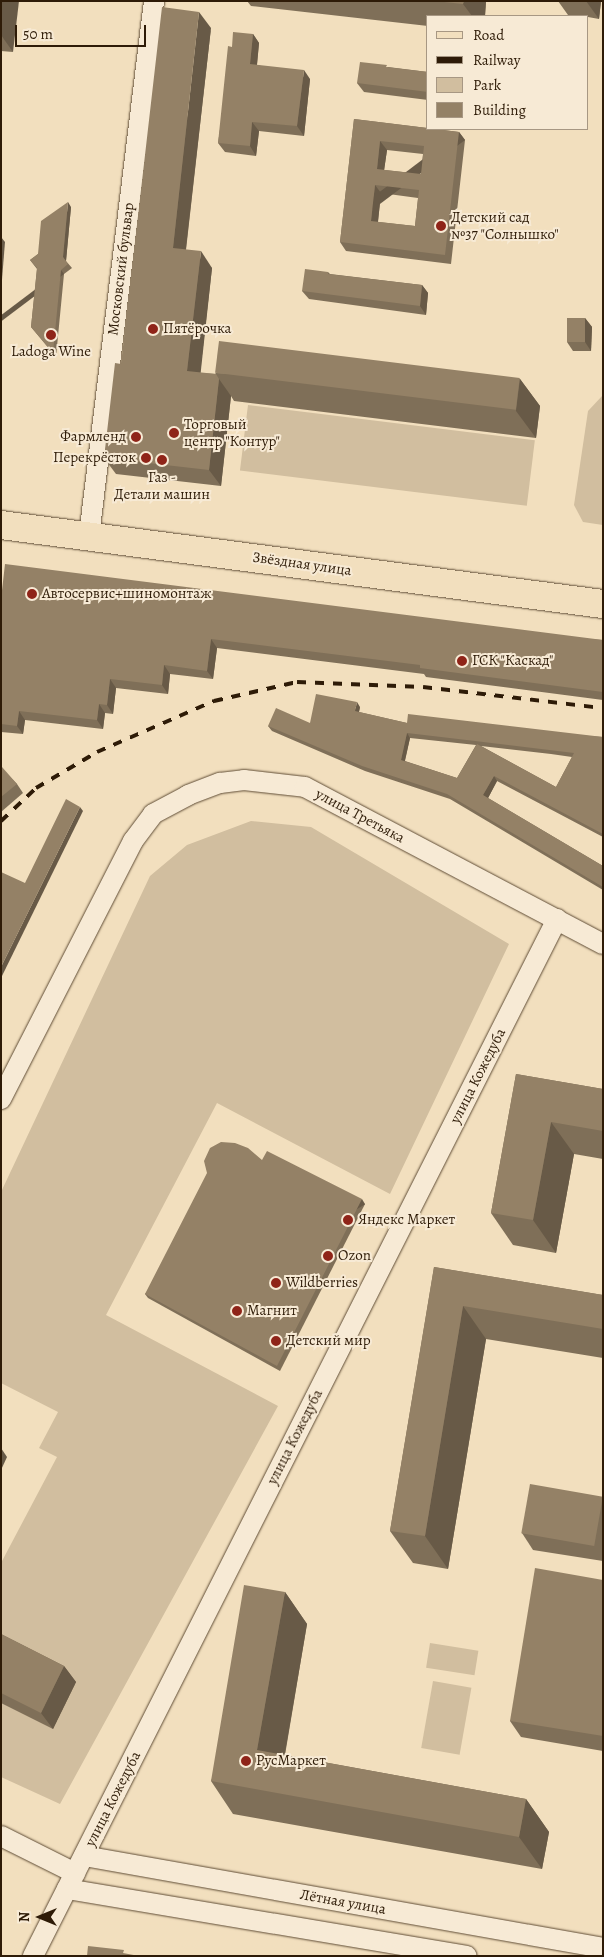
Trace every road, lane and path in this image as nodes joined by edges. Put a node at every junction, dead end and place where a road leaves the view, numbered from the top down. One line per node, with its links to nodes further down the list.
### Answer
1 (154, 1): 3 (street, Московский бульвар)
2 (1, 525): 3 (main road, Звёздная улица)
3 (89, 536): 4 (main road, Звёздная улица)
4 (603, 604)
5 (557, 919): 6 (street, улица Третьяка); 7 (street, улица Третьяка); 9 (street, улица Кожедуба)
6 (603, 944)
7 (1, 1099)
8 (1, 1836): 9 (street, Лётная улица)
9 (75, 1873): 10 (street, Лётная улица); 11 (street, улица Кожедуба); 12 (street, Лётная улица)
10 (603, 1948)
11 (33, 1956)
12 (466, 1956)

